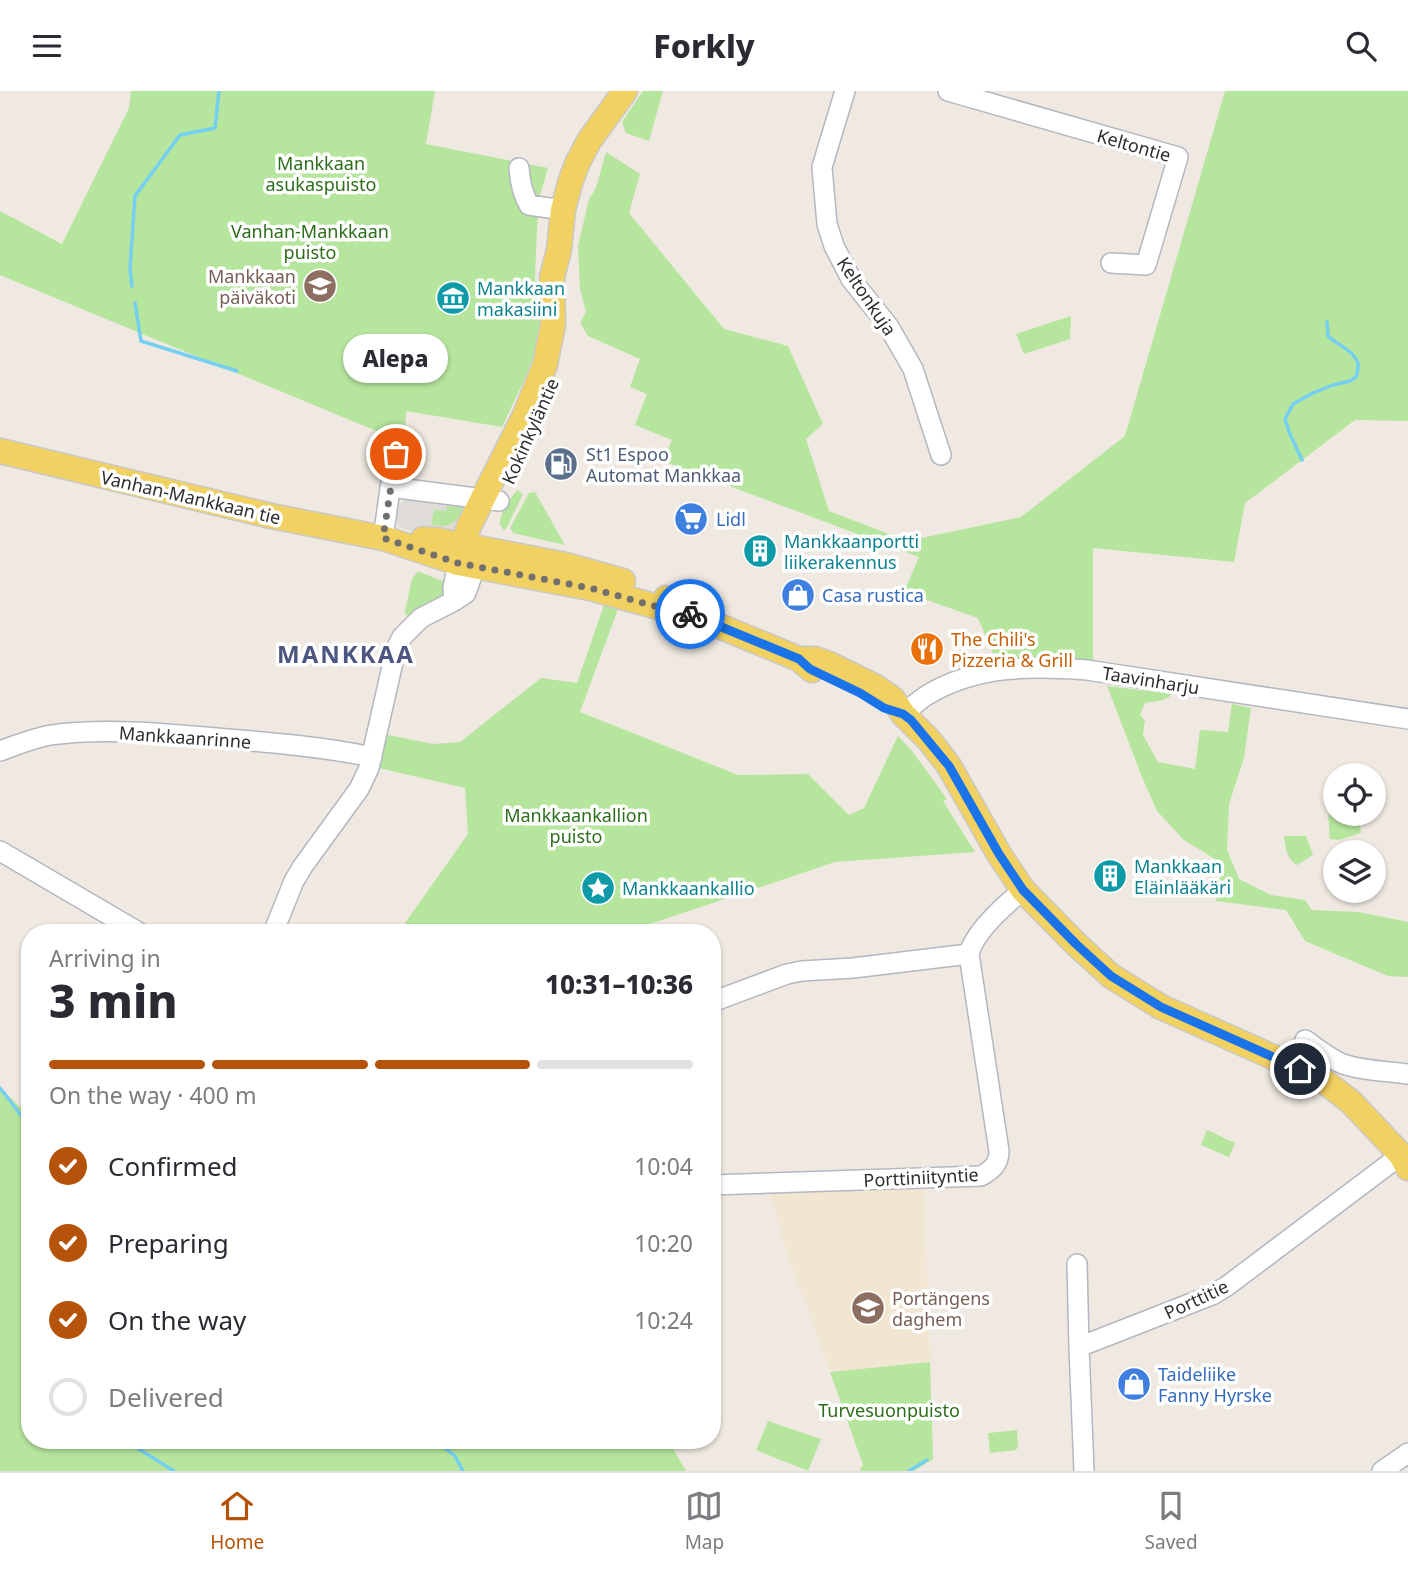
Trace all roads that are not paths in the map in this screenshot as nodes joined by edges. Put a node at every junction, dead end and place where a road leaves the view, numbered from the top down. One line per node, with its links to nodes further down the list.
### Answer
1 (625, 91): 5 (main road, Kokinkyläntie)
2 (845, 91): 9 (street, Keltonkuja)
3 (948, 91): 6 (street, Keltontie)
4 (519, 169): 5 (street)
5 (563, 210): 11 (main road, Kokinkyläntie)
6 (1111, 263)
7 (0, 451): 12 (main road, Vanhan-Mankkaan tie)
8 (396, 454): 10 (street)
9 (941, 455)
10 (390, 487): 11 (street); 12 (street)
11 (491, 500): 13 (main road, Kokinkyläntie)
12 (383, 538): 13 (main road, Vanhan-Mankkaan tie)
13 (469, 556): 14 (main road, Vanhan-Mankkaan tie); 17 (street)
14 (903, 714): 15 (street, Taavinharju); 19 (main road)
15 (1408, 719)
16 (0, 751): 17 (street, Mankkaanrinne)
17 (372, 757): 21 (street)
18 (0, 851): 20 (street)
19 (1023, 890): 22 (street); 26 (main road)
20 (125, 924)
21 (276, 924)
22 (970, 954): 23 (street); 27 (street, Porttiniityntie)
23 (721, 999)
24 (1305, 1040): 25 (street)
25 (1408, 1074)
26 (1406, 1161): 29 (street, Porttitie)
27 (721, 1185)
28 (1077, 1264): 29 (street)
29 (1079, 1347): 31 (street)
30 (1408, 1453): 32 (street)
31 (1084, 1471)
32 (1382, 1471)

